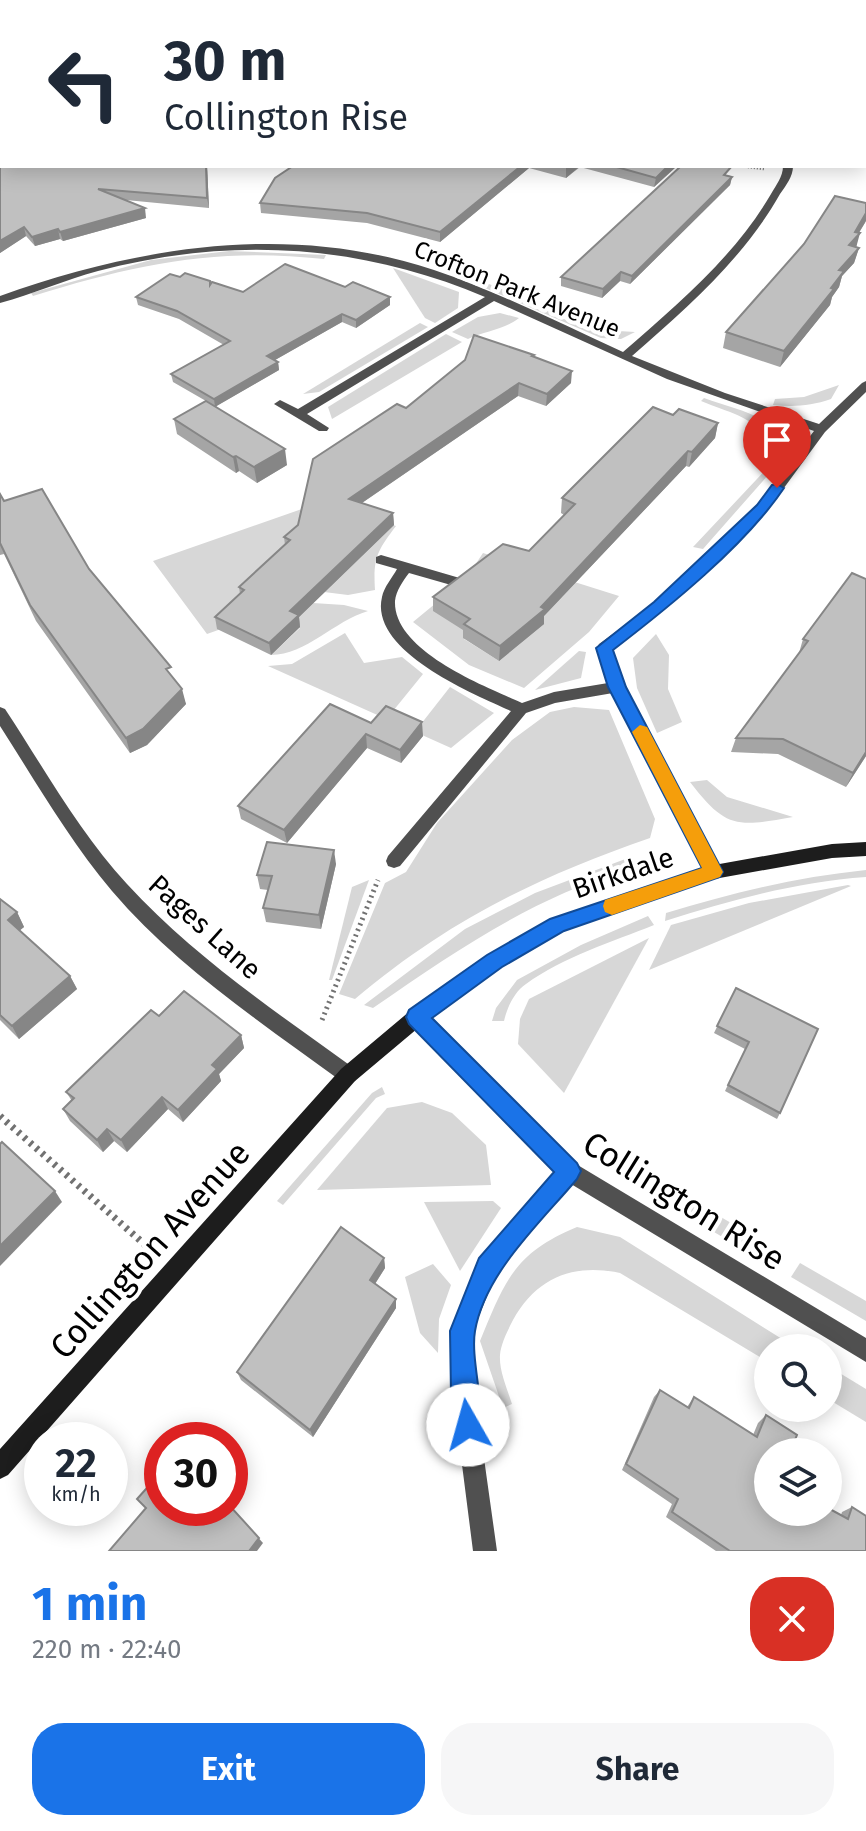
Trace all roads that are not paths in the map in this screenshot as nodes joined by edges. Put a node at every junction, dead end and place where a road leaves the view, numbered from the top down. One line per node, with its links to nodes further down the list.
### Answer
1 (788, 168): 4 (street)
2 (492, 298): 3 (street, Crofton Park Avenue); 4 (street, Crofton Park Avenue); 7 (street)
3 (0, 300)
4 (625, 357): 9 (street, Crofton Park Avenue)
5 (866, 385): 9 (street)
6 (280, 404): 7 (street)
7 (299, 414): 8 (street)
8 (323, 428)
9 (821, 429): 13 (street)
10 (381, 560): 11 (street)
11 (405, 567): 12 (street); 14 (street)
12 (458, 582)
13 (617, 687): 14 (street); 18 (street)
14 (521, 709): 17 (street)
15 (0, 713): 20 (street, Pages Lane)
16 (866, 849): 18 (street, Birkdale)
17 (394, 861)
18 (714, 872): 19 (street, Birkdale)
19 (417, 1017): 20 (street, Birkdale); 21 (street, Collington Rise)
20 (348, 1075): 23 (street, Collington Avenue)
21 (569, 1171): 22 (street, Collington Rise); 24 (street)
22 (866, 1351)
23 (0, 1467)
24 (485, 1551)

